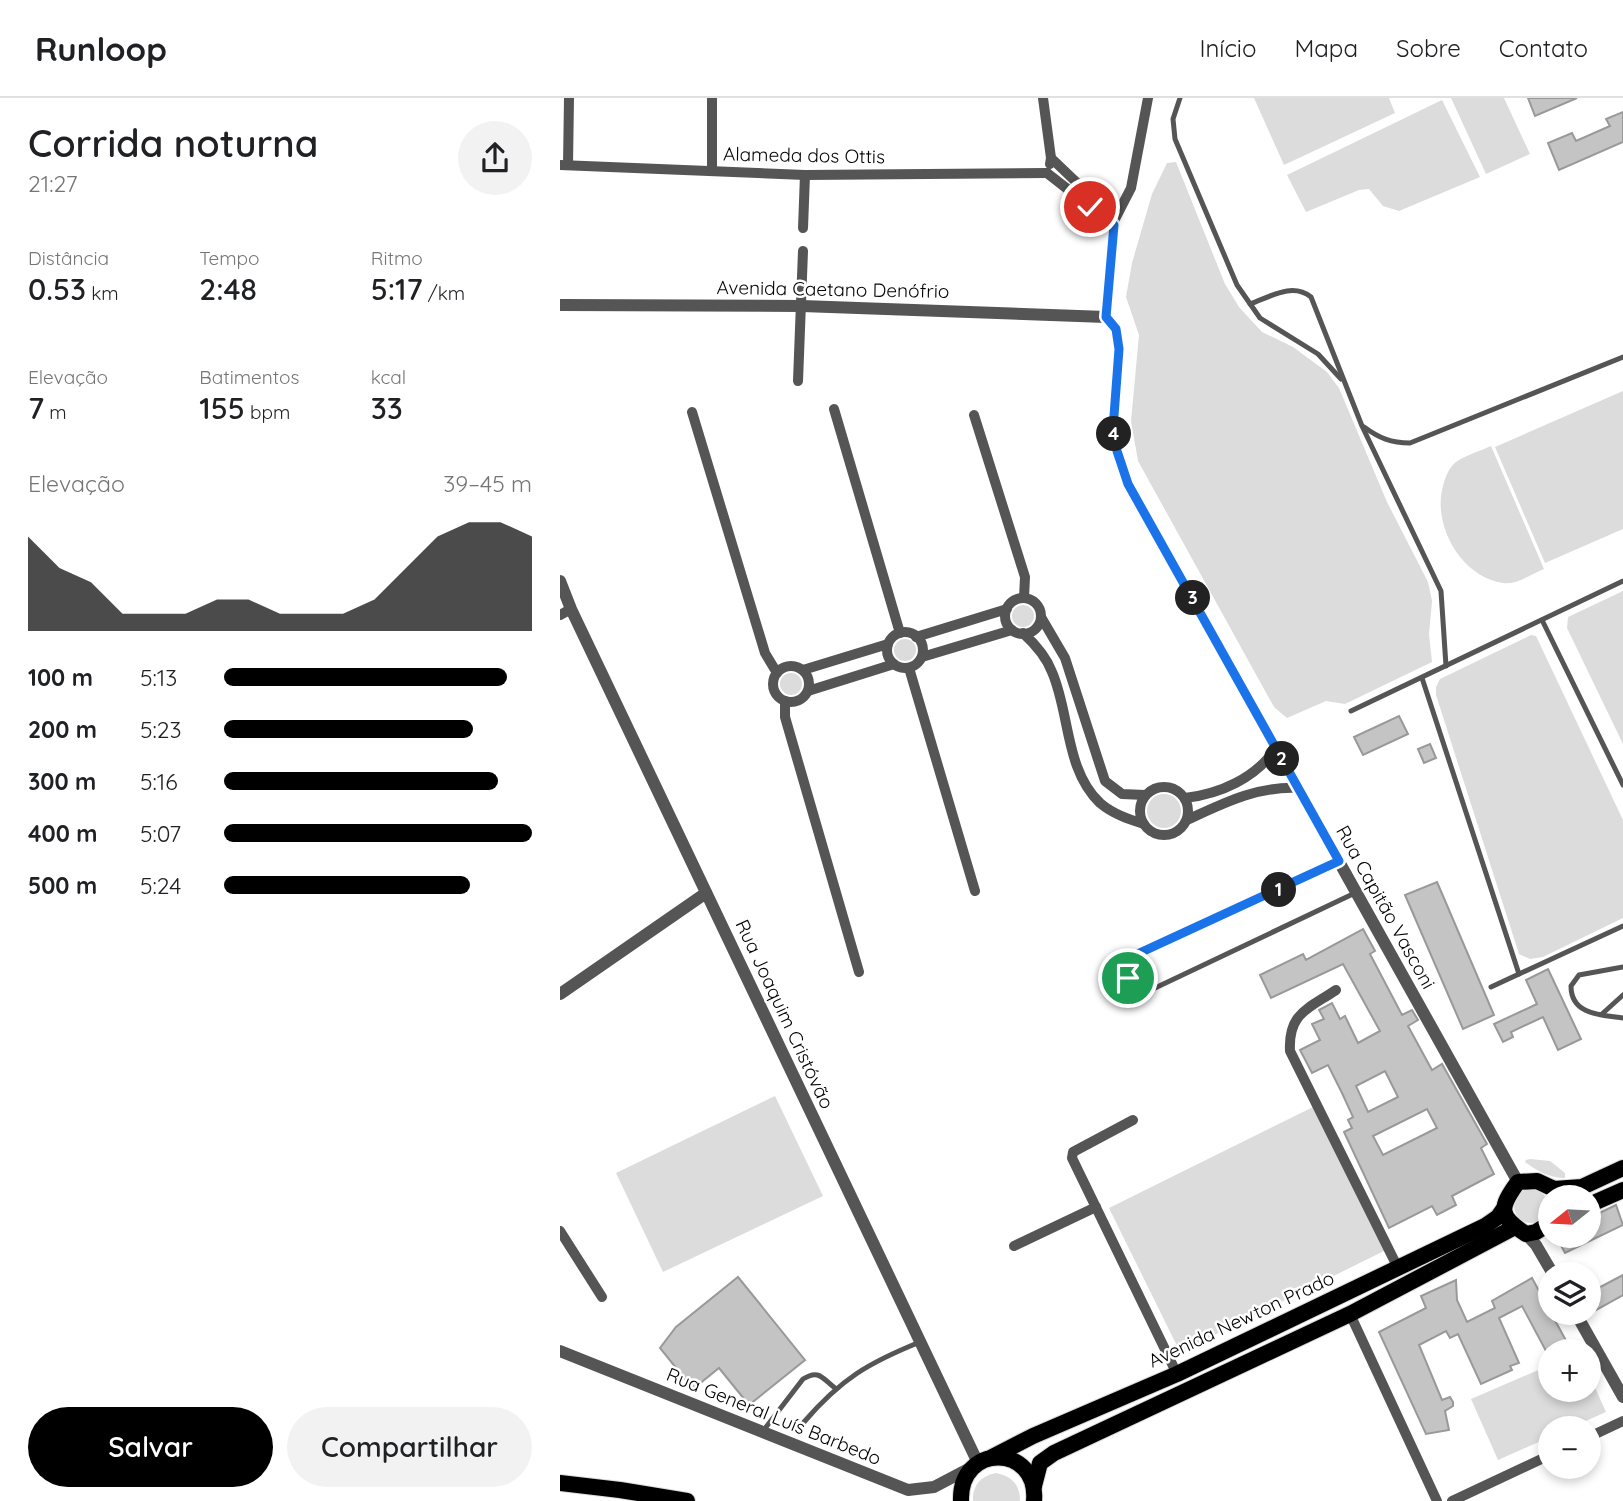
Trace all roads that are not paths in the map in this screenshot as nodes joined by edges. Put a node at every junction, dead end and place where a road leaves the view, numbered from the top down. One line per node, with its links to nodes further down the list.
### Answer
1 (569, 98): 7 (street)
2 (712, 98): 8 (street)
3 (1043, 98): 6 (street)
4 (1149, 98): 11 (street, Rua Capitão Vasconi)
5 (1180, 98): 14 (lane)
6 (1051, 158): 9 (street); 11 (street)
7 (564, 165): 8 (street, Alameda dos Ottis)
8 (712, 170): 10 (street, Alameda dos Ottis)
9 (1047, 173): 10 (street, Alameda dos Ottis); 11 (street)
10 (805, 175): 12 (street)
11 (1114, 222): 17 (street, Rua Capitão Vasconi)
12 (803, 229)
13 (803, 251): 16 (street)
14 (1250, 304): 20 (lane); 20 (lane)
15 (560, 305): 16 (street, Avenida Caetano Denófrio)
16 (802, 306): 17 (street, Avenida Caetano Denófrio); 19 (street)
17 (1106, 317): 46 (street, Rua Capitão Vasconi)
18 (1623, 357): 24 (lane)
19 (798, 381)
20 (1345, 384): 24 (lane)
21 (834, 409): 33 (street)
22 (692, 411): 41 (street)
23 (974, 415): 27 (street)
24 (1362, 426): 38 (lane)
25 (1623, 581): 31 (lane)
26 (560, 582): 29 (street, Rua Joaquim Cristóvão)
27 (1024, 598): 28 (street); 30 (street)
28 (1007, 609): 32 (street); 34 (street)
29 (566, 612): 60 (street, Rua Joaquim Cristóvão)
30 (1041, 617): 32 (street); 52 (street)
31 (1542, 620): 38 (lane); 48 (lane)
32 (1017, 632): 36 (street); 56 (street)
33 (900, 633): 34 (street); 35 (street)
34 (916, 637): 36 (street)
35 (888, 644): 37 (street); 40 (street)
36 (922, 657): 39 (street)
37 (894, 664): 39 (street); 43 (street)
38 (1446, 666): 42 (lane)
39 (909, 668): 58 (street)
40 (803, 670): 41 (street); 43 (street)
41 (778, 673): 44 (street)
42 (1422, 678): 45 (lane); 64 (lane)
43 (808, 691): 44 (street)
44 (785, 701): 63 (street)
45 (1351, 711)
46 (1276, 748): 47 (street); 49 (street, Rua Capitão Vasconi)
47 (1248, 776): 50 (street); 51 (street)
48 (1623, 785)
49 (1298, 788): 50 (street); 57 (street, Rua Capitão Vasconi)
50 (1252, 792): 54 (street)
51 (1210, 793): 53 (street); 54 (street)
52 (1145, 796): 53 (street); 56 (street)
53 (1185, 798): 55 (street)
54 (1215, 807): 55 (street)
55 (1187, 820): 56 (street)
56 (1144, 824)
57 (1339, 861): 59 (street, Rua Capitão Vasconi); 59 (lane)
58 (975, 891)
59 (1355, 892): 73 (street, Rua Capitão Vasconi)
60 (706, 893): 67 (street); 89 (street, Rua Joaquim Cristóvão)
61 (1623, 926): 64 (lane)
62 (1623, 967): 69 (lane)
63 (859, 972)
64 (1519, 974): 65 (lane)
65 (1491, 987)
66 (1336, 990): 85 (street)
67 (560, 993)
68 (1623, 995): 69 (lane)
69 (1602, 1015): 70 (lane)
70 (1623, 1018)
71 (1133, 1120): 78 (street)
72 (1623, 1168): 75 (main road)
73 (1518, 1182): 74 (main road); 79 (main road)
74 (1543, 1185)
75 (1586, 1185)
76 (1623, 1189): 77 (main road)
77 (1601, 1199)
78 (1096, 1208): 83 (street); 91 (street)
79 (1503, 1210): 80 (main road); 85 (main road, Avenida Newton Prado)
80 (1520, 1231): 81 (main road); 84 (street); 87 (main road)
81 (1538, 1231)
82 (561, 1234): 86 (street)
83 (1014, 1246)
84 (1546, 1262)
85 (1398, 1268): 91 (main road, Avenida Newton Prado)
86 (602, 1297)
87 (1350, 1314): 101 (main road); 104 (street)
88 (1582, 1325): 93 (street)
89 (920, 1342): 92 (lane); 99 (street, Rua Joaquim Cristóvão)
90 (560, 1352): 96 (street, Rua General Luís Barbedo)
91 (1177, 1374): 99 (main road, Avenida Newton Prado)
92 (835, 1388): 95 (lane); 96 (lane)
93 (1623, 1397)
94 (1623, 1421): 97 (street)
95 (804, 1422)
96 (763, 1431): 99 (street, Rua General Luís Barbedo)
97 (1601, 1431)
98 (1538, 1461): 105 (street)
99 (981, 1462): 101 (main road); 103 (main road)
100 (560, 1483): 102 (main road)
101 (1035, 1495)
102 (687, 1501)
103 (961, 1501)
104 (1437, 1501)
105 (1451, 1501)

